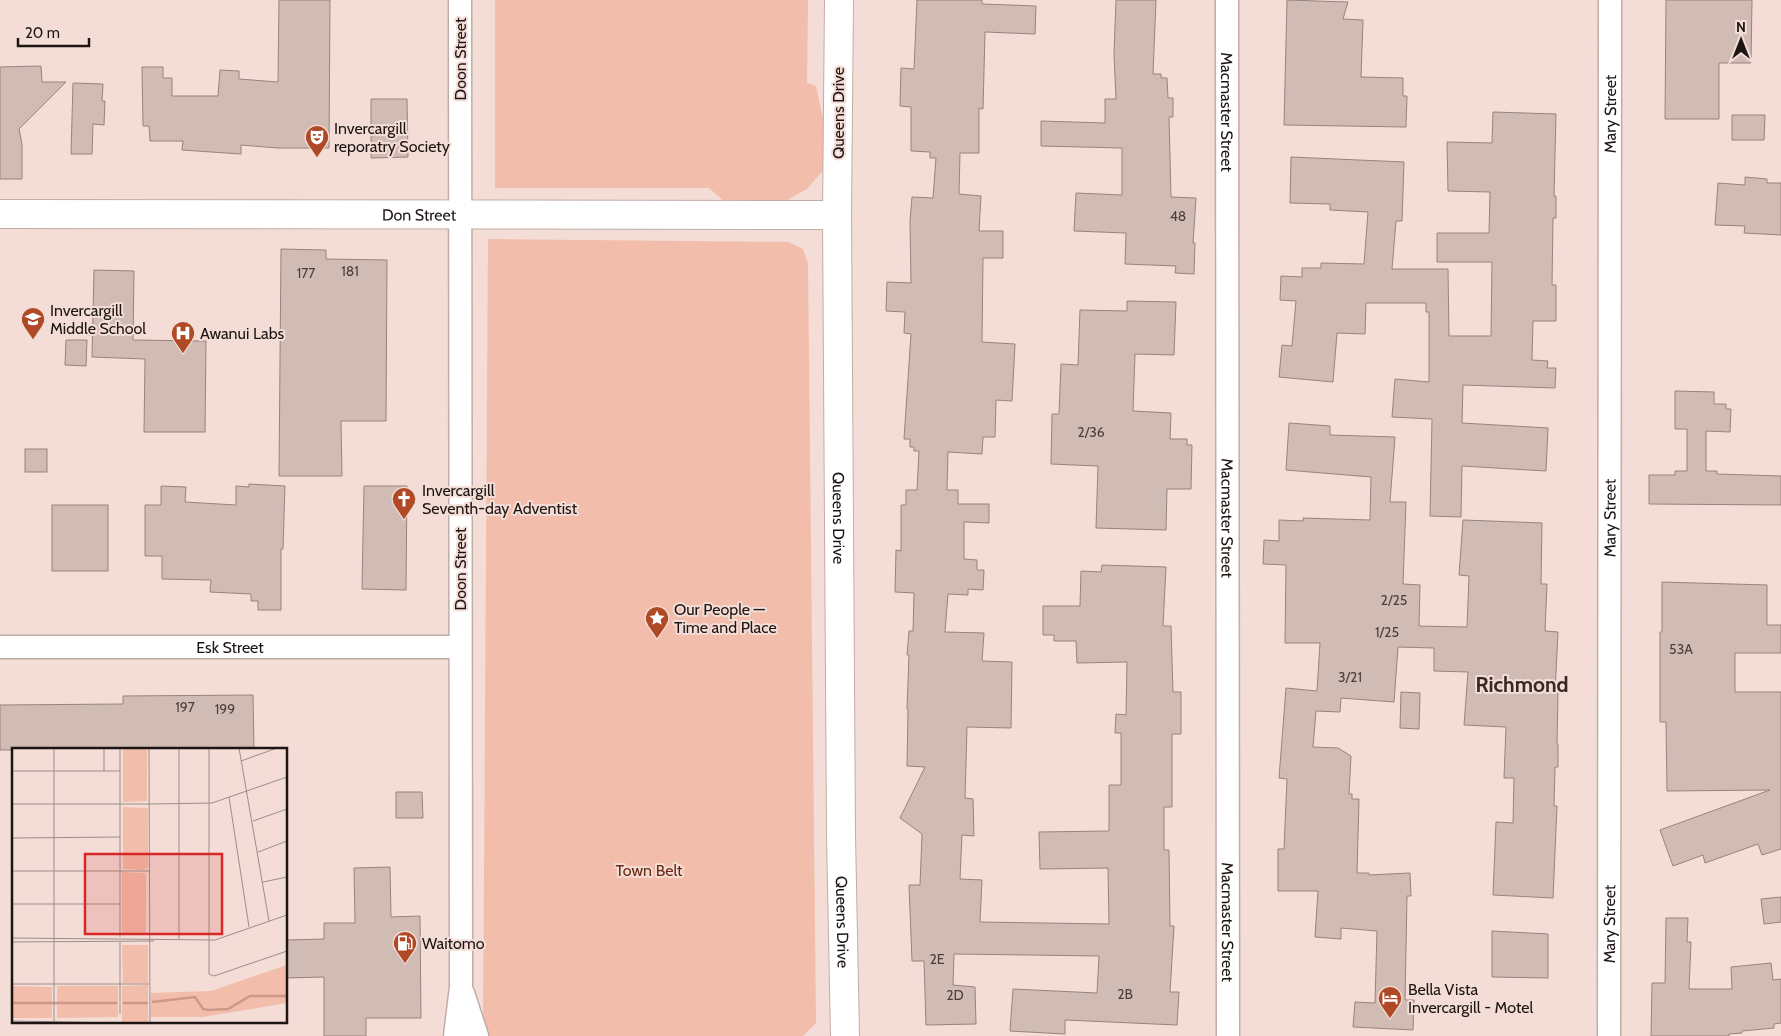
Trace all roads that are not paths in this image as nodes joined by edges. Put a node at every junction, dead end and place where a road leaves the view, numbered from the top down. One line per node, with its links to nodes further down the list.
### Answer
1 (460, 0): 6 (street, Doon Street)
2 (839, 0): 7 (main road, Queens Drive)
3 (1227, 0): 14 (street, Macmaster Street)
4 (1610, 0): 15 (street, Mary Street)
5 (0, 214): 6 (main road, Don Street)
6 (461, 215): 7 (main road, Don Street); 9 (street, Doon Street)
7 (837, 215): 13 (main road, Queens Drive)
8 (0, 647): 9 (street, Esk Street)
9 (460, 647): 10 (street, Doon Street)
10 (461, 987): 11 (street, Doon Street); 12 (street, Doon Street)
11 (455, 1036)
12 (477, 1036)
13 (845, 1036)
14 (1228, 1036)
15 (1609, 1036)

